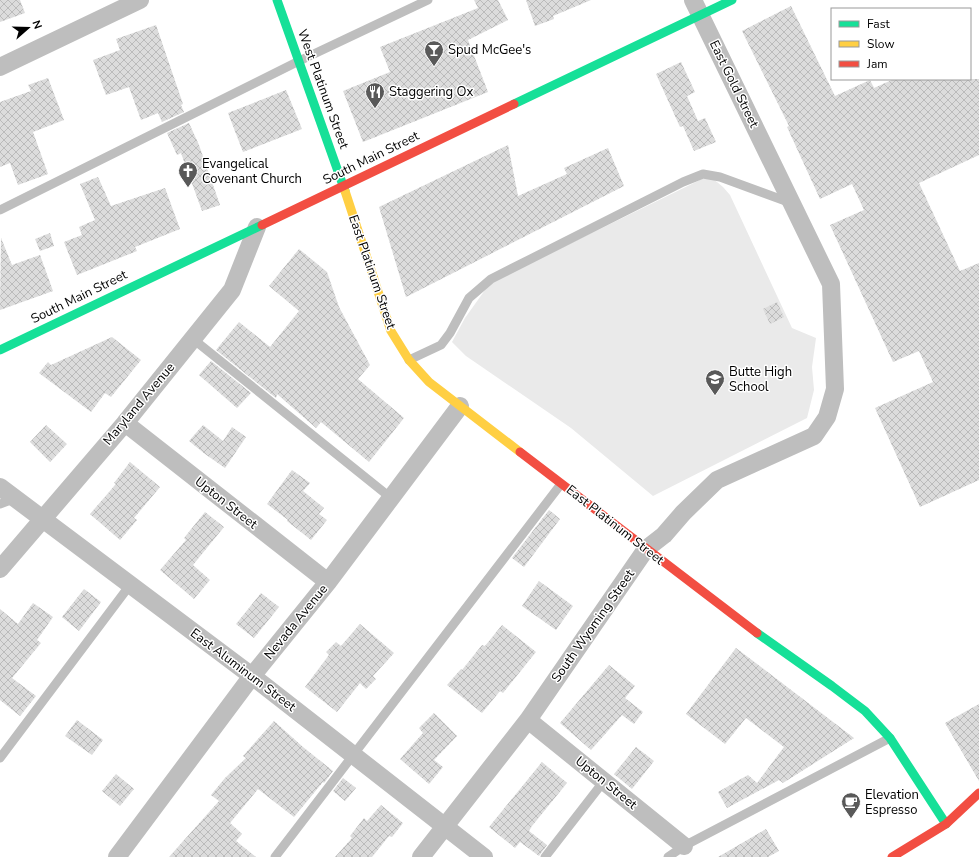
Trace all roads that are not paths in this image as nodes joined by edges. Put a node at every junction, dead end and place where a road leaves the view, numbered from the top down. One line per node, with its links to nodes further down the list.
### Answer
1 (140, 0): 7 (street)
2 (277, 0): 6 (street, West Platinum Street)
3 (428, 0): 6 (lane)
4 (732, 0): 5 (street, South Main Street)
5 (697, 8): 8 (street, East Gold Street); 9 (street, South Main Street)
6 (299, 62): 9 (street, West Platinum Street); 11 (lane)
7 (0, 67)
8 (768, 154): 10 (street, South Wyoming Street)
9 (343, 186): 12 (street, South Main Street); 15 (street, East Platinum Street)
10 (792, 203): 15 (lane); 23 (street, South Wyoming Street)
11 (0, 210)
12 (257, 227): 13 (street, Maryland Avenue); 14 (street, South Main Street)
13 (193, 339): 17 (street, Maryland Avenue); 20 (lane)
14 (0, 350)
15 (409, 360): 16 (street, East Platinum Street)
16 (460, 406): 18 (street, East Platinum Street); 20 (street, Nevada Avenue)
17 (125, 423): 22 (street, Maryland Avenue); 25 (street, Upton Street)
18 (561, 484): 23 (street, East Platinum Street); 30 (lane)
19 (0, 487): 21 (street, East Aluminum Street)
20 (391, 498): 25 (street, Nevada Avenue)
21 (8, 501): 22 (street, East Aluminum Street)
22 (42, 518): 24 (street, Maryland Avenue); 26 (street, East Aluminum Street)
23 (646, 549): 28 (street, South Wyoming Street); 29 (street, East Platinum Street)
24 (0, 569)
25 (328, 582): 27 (street, Nevada Avenue)
26 (130, 585): 27 (street, East Aluminum Street); 31 (lane)
27 (252, 676): 30 (street, East Aluminum Street); 38 (street, Nevada Avenue)
28 (528, 720): 32 (street, Upton Street); 36 (street, South Wyoming Street)
29 (890, 738): 35 (street, East Platinum Street); 37 (lane)
30 (353, 755): 36 (street, East Aluminum Street); 39 (lane)
31 (0, 758)
32 (604, 781): 37 (street, Upton Street); 42 (lane)
33 (976, 800): 35 (street)
34 (966, 818): 35 (street)
35 (946, 824): 44 (street)
36 (444, 826): 40 (street, South Wyoming Street); 41 (street, East Aluminum Street)
37 (684, 846): 43 (lane)
38 (117, 857)
39 (275, 857)
40 (421, 857)
41 (484, 857)
42 (545, 857)
43 (668, 857)
44 (892, 857)

